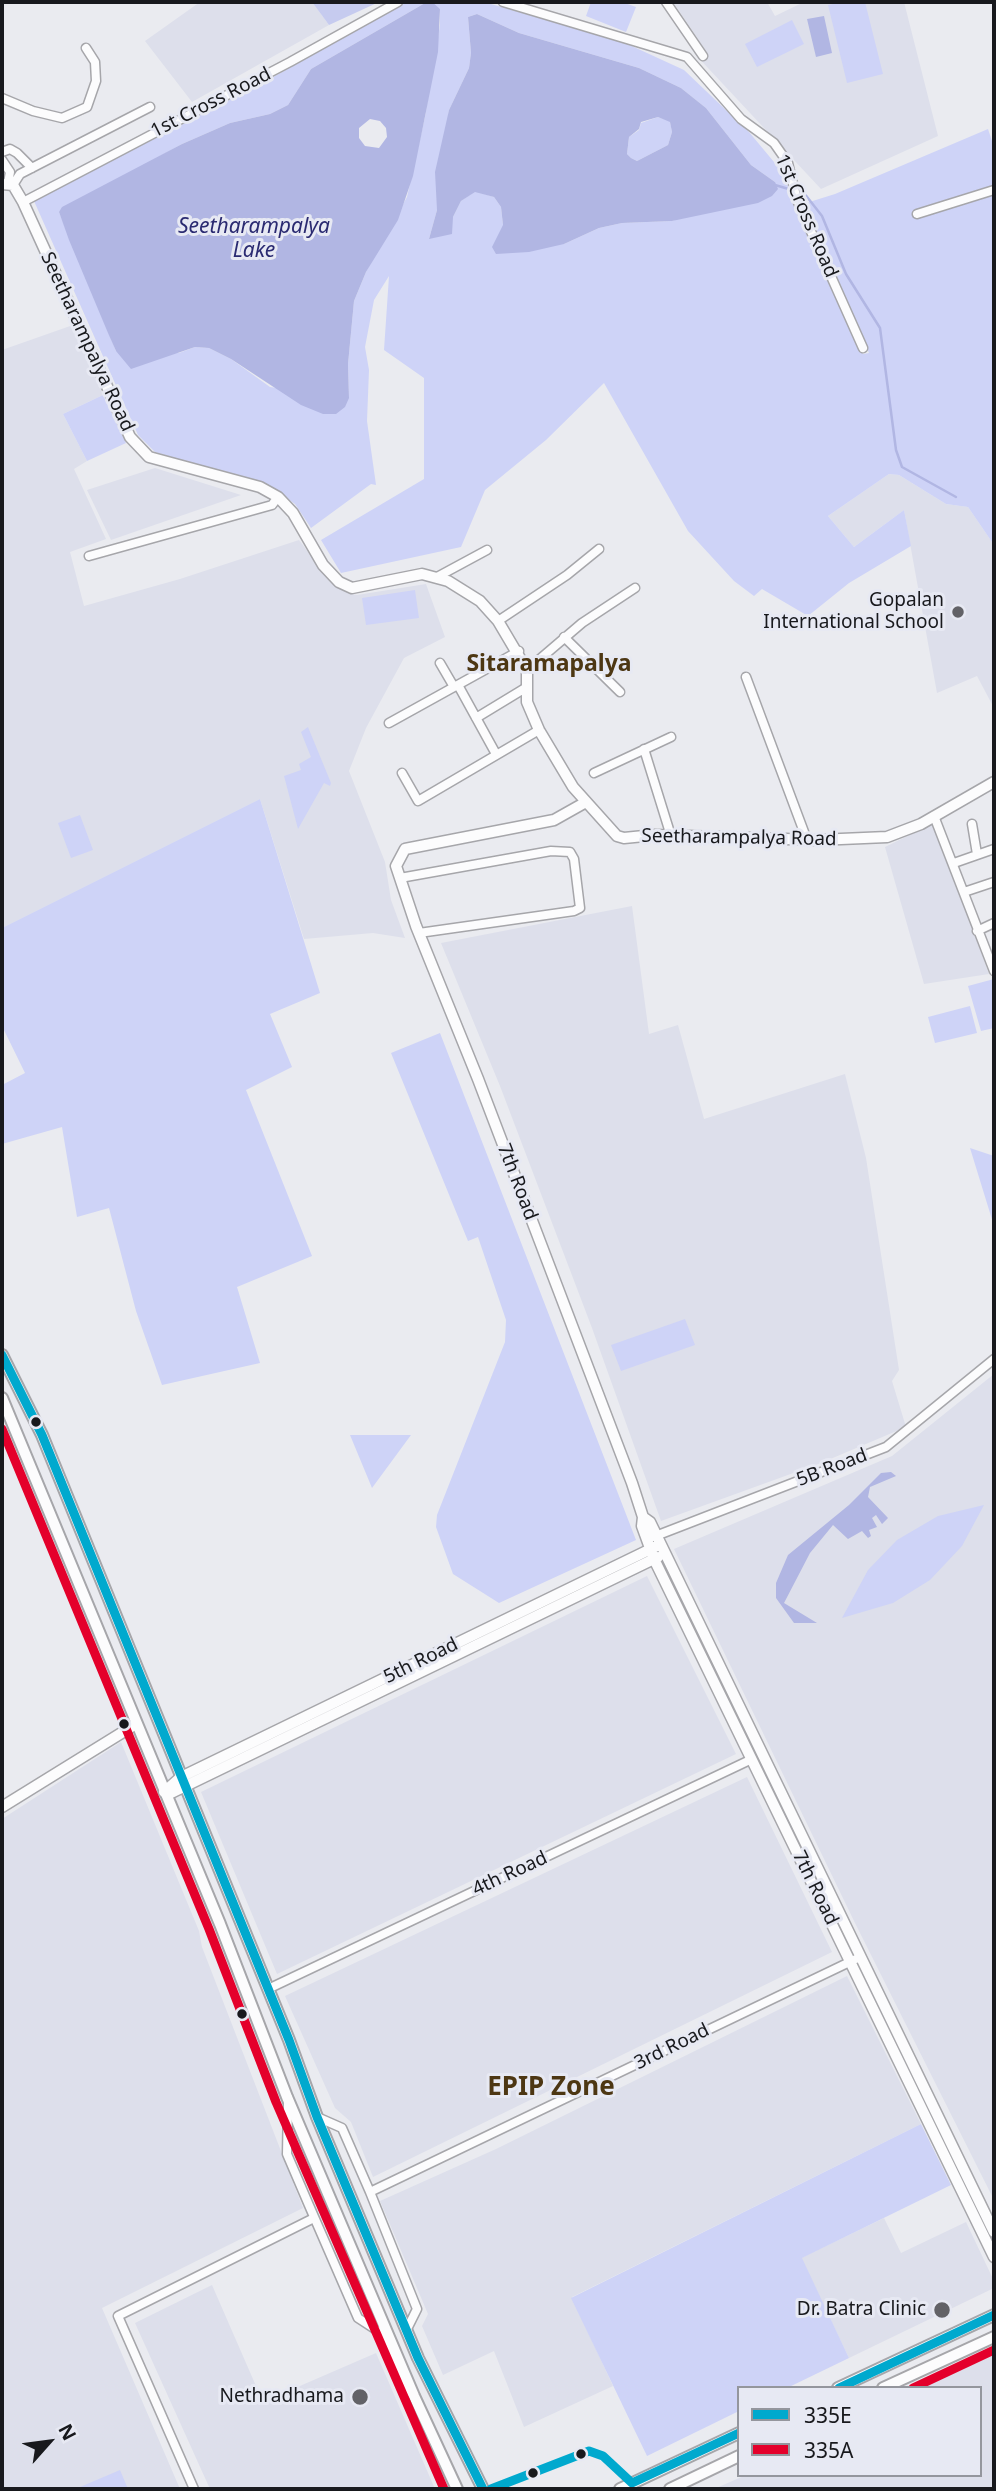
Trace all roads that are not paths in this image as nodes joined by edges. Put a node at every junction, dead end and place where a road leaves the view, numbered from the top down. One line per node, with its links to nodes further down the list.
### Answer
1 (398, 2): 13 (street, 1st Cross Road)
2 (503, 2): 15 (street, 1st Cross Road)
3 (666, 2): 5 (street)
4 (86, 48): 6 (street)
5 (704, 56)
6 (2, 98)
7 (150, 107): 10 (street)
8 (2, 152): 10 (street)
9 (2, 160): 11 (street)
10 (32, 168): 11 (street)
11 (8, 184): 13 (street, Seetharampalya Road)
12 (994, 190): 14 (street)
13 (23, 202): 16 (street, Seetharampalya Road)
14 (917, 214)
15 (863, 348)
16 (278, 498): 19 (street); 20 (street, Seetharampalya Road)
17 (599, 548): 22 (street)
18 (487, 551): 20 (street)
19 (89, 556)
20 (437, 577): 22 (street, Seetharampalya Road)
21 (635, 588): 23 (street)
22 (498, 621): 24 (street, Seetharampalya Road)
23 (564, 636): 26 (street); 30 (street)
24 (519, 651): 26 (street, Seetharampalya Road); 28 (street)
25 (440, 663): 28 (street)
26 (527, 670): 29 (street, Seetharampalya Road)
27 (746, 677): 44 (street)
28 (456, 686): 31 (street); 32 (street)
29 (527, 687): 31 (street); 33 (street, Seetharampalya Road)
30 (620, 692)
31 (476, 718): 36 (street)
32 (389, 723)
33 (539, 730): 36 (street); 40 (street, Seetharampalya Road)
34 (671, 737): 35 (street)
35 (644, 749): 38 (street); 43 (street)
36 (496, 754): 37 (street)
37 (402, 773)
38 (594, 773)
39 (994, 782): 41 (street, Seetharampalya Road)
40 (586, 802): 43 (street, Seetharampalya Road); 48 (street, 7th Road)
41 (934, 816): 44 (street, Seetharampalya Road); 47 (street)
42 (972, 824): 46 (street)
43 (671, 836): 44 (street, Seetharampalya Road)
44 (807, 840)
45 (994, 849): 46 (street)
46 (977, 854): 47 (street)
47 (954, 863): 50 (street)
48 (400, 878): 53 (street, 7th Road); 53 (street)
49 (994, 882): 50 (street)
50 (964, 892): 52 (street)
51 (994, 923): 52 (street)
52 (977, 931): 54 (street)
53 (419, 933): 61 (street, 7th Road)
54 (994, 971)
55 (2, 1355): 57 (main road)
56 (994, 1359): 61 (street, 5B Road)
57 (20, 1391): 58 (main road); 59 (main road)
58 (3, 1401): 60 (main road)
59 (31, 1412): 60 (main road); 64 (main road)
60 (8, 1415): 62 (main road)
61 (656, 1547): 63 (street, 7th Road); 64 (street, 5th Road)
62 (136, 1724): 65 (main road); 66 (street)
63 (757, 1757): 67 (street, 7th Road); 68 (street, 4th Road)
64 (183, 1782): 65 (street, 5th Road); 68 (main road)
65 (165, 1794): 69 (main road)
66 (2, 1807)
67 (855, 1959): 71 (street, 3rd Road); 73 (street, 7th Road); 74 (street, 7th Road)
68 (268, 1989): 70 (main road)
69 (287, 2097): 72 (street); 80 (main road)
70 (317, 2117): 71 (street); 76 (main road)
71 (370, 2192): 76 (street)
72 (314, 2218): 80 (street); 85 (street)
73 (994, 2232)
74 (994, 2257)
75 (994, 2315): 78 (main road)
76 (407, 2329): 81 (main road)
77 (994, 2337): 79 (main road)
78 (842, 2386)
79 (887, 2386)
80 (414, 2396): 82 (main road)
81 (448, 2421): 82 (main road); 87 (main road)
82 (430, 2429): 86 (main road)
83 (737, 2434): 88 (main road)
84 (737, 2457): 89 (main road)
85 (194, 2489)
86 (457, 2489)
87 (483, 2489)
88 (620, 2489)
89 (670, 2489)

